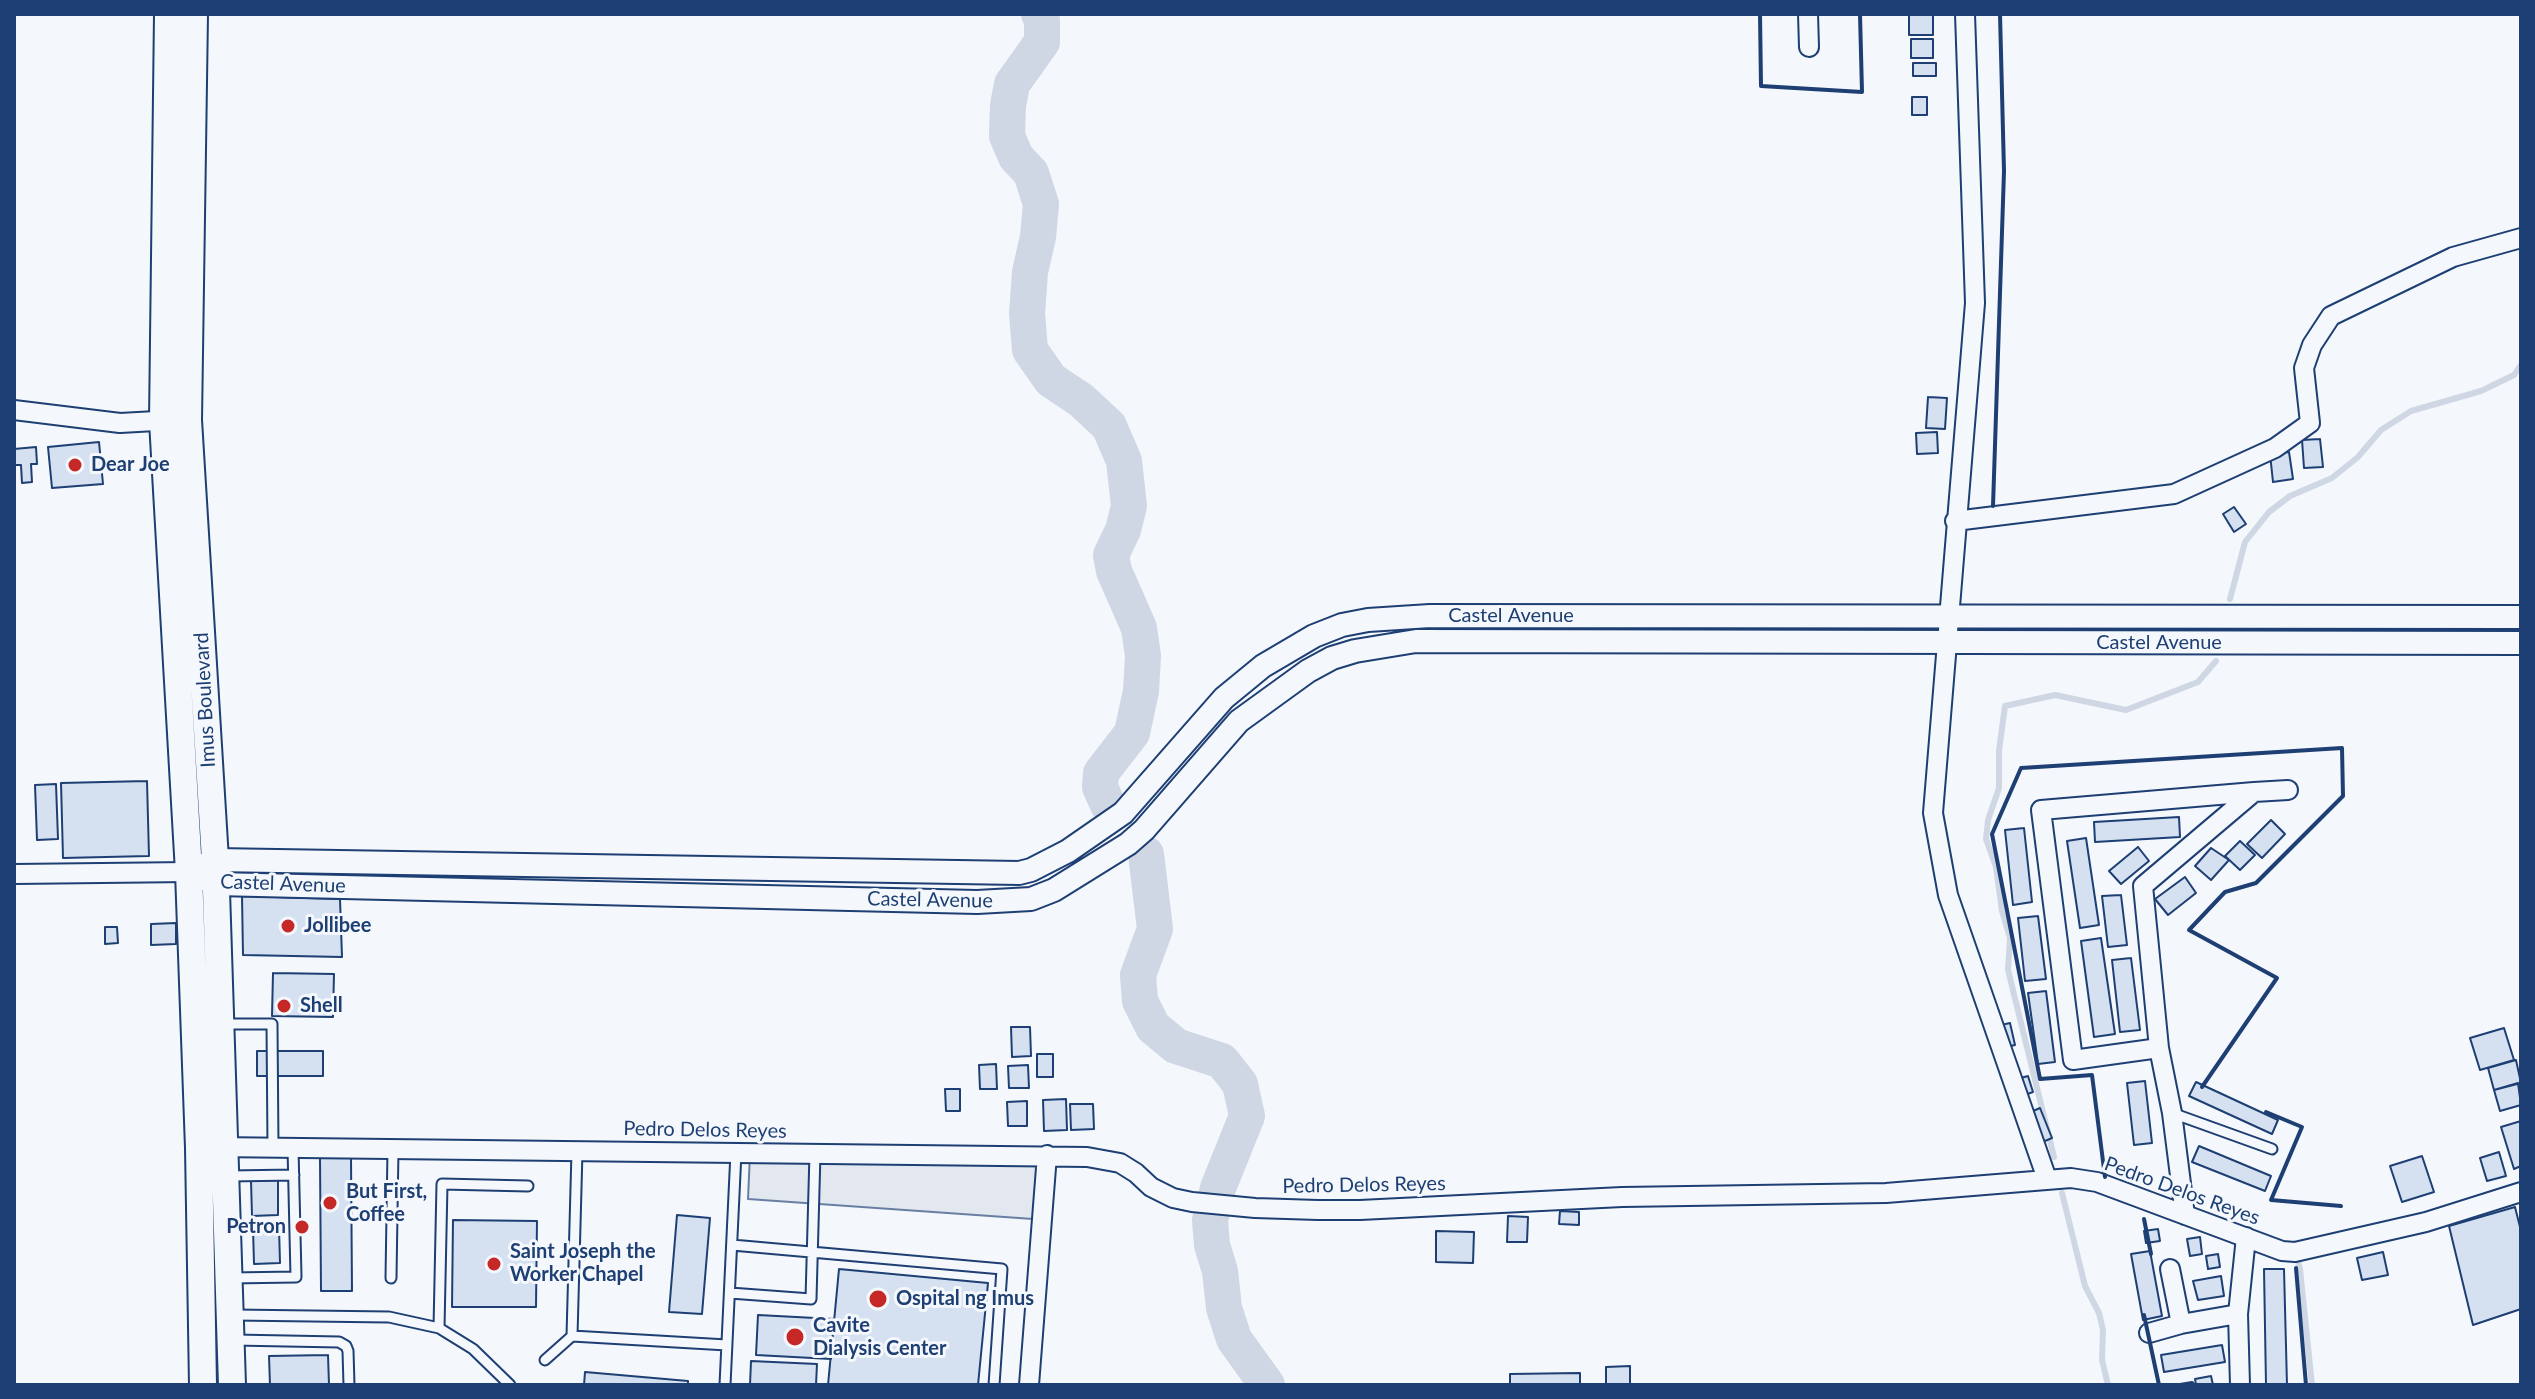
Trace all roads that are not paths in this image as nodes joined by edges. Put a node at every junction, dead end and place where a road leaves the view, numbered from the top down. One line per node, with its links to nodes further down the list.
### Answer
1 (168, 14): 8 (main road, Imus Boulevard)
2 (194, 14): 8 (main road, Imus Boulevard)
3 (1808, 14): 5 (street)
4 (1965, 14): 9 (street)
5 (1809, 47)
6 (2521, 238): 9 (street)
7 (14, 410): 8 (street)
8 (176, 420): 16 (main road, Imus Boulevard); 17 (main road, Imus Boulevard)
9 (1955, 521): 11 (street)
10 (2521, 617): 11 (street, Castel Avenue)
11 (1948, 618): 12 (street); 17 (street, Castel Avenue)
12 (1946, 642): 13 (street, Castel Avenue); 17 (street, Castel Avenue); 34 (street)
13 (2521, 643)
14 (2288, 790): 15 (street)
15 (2254, 792): 20 (street); 20 (street)
16 (189, 872): 17 (street, Castel Avenue); 18 (street); 23 (main road, Imus Boulevard)
17 (216, 872): 19 (main road, Imus Boulevard)
18 (14, 874)
19 (221, 1024): 22 (main road, Imus Boulevard); 24 (lane)
20 (2159, 1048): 21 (street)
21 (2172, 1113): 27 (lane); 37 (street)
22 (225, 1147): 23 (street, Pedro Delos Reyes); 24 (street, Pedro Delos Reyes); 33 (main road, Imus Boulevard)
23 (199, 1148): 53 (main road, Imus Boulevard)
24 (273, 1148): 25 (street, Pedro Delos Reyes)
25 (293, 1148): 26 (street, Pedro Delos Reyes); 32 (lane)
26 (393, 1149): 28 (street, Pedro Delos Reyes); 43 (lane)
27 (2272, 1149)
28 (577, 1151): 29 (street, Pedro Delos Reyes); 50 (lane)
29 (736, 1152): 30 (street, Pedro Delos Reyes); 39 (lane)
30 (815, 1153): 31 (street, Pedro Delos Reyes); 40 (lane)
31 (1047, 1155): 34 (street, Pedro Delos Reyes); 59 (street)
32 (294, 1175): 33 (lane); 42 (lane)
33 (226, 1176): 42 (main road, Imus Boulevard)
34 (2047, 1179): 37 (street, Pedro Delos Reyes)
35 (528, 1186): 48 (lane)
36 (2521, 1192): 38 (street, Pedro Delos Reyes)
37 (2185, 1215): 38 (street, Pedro Delos Reyes)
38 (2246, 1237): 45 (street)
39 (732, 1245): 40 (lane); 44 (lane)
40 (812, 1252): 44 (lane); 58 (lane)
41 (2170, 1269): 46 (street)
42 (230, 1278): 47 (main road, Imus Boulevard)
43 (391, 1278)
44 (730, 1293): 51 (lane)
45 (2238, 1314): 46 (street); 60 (street)
46 (2181, 1324): 49 (street)
47 (231, 1328): 48 (lane); 54 (main road, Imus Boulevard); 55 (lane)
48 (439, 1328): 56 (lane)
49 (2149, 1333)
50 (572, 1336): 51 (lane); 52 (lane)
51 (727, 1345): 57 (lane)
52 (545, 1360)
53 (203, 1385)
54 (232, 1385)
55 (349, 1385)
56 (510, 1385)
57 (725, 1385)
58 (994, 1385)
59 (1029, 1385)
60 (2240, 1385)

